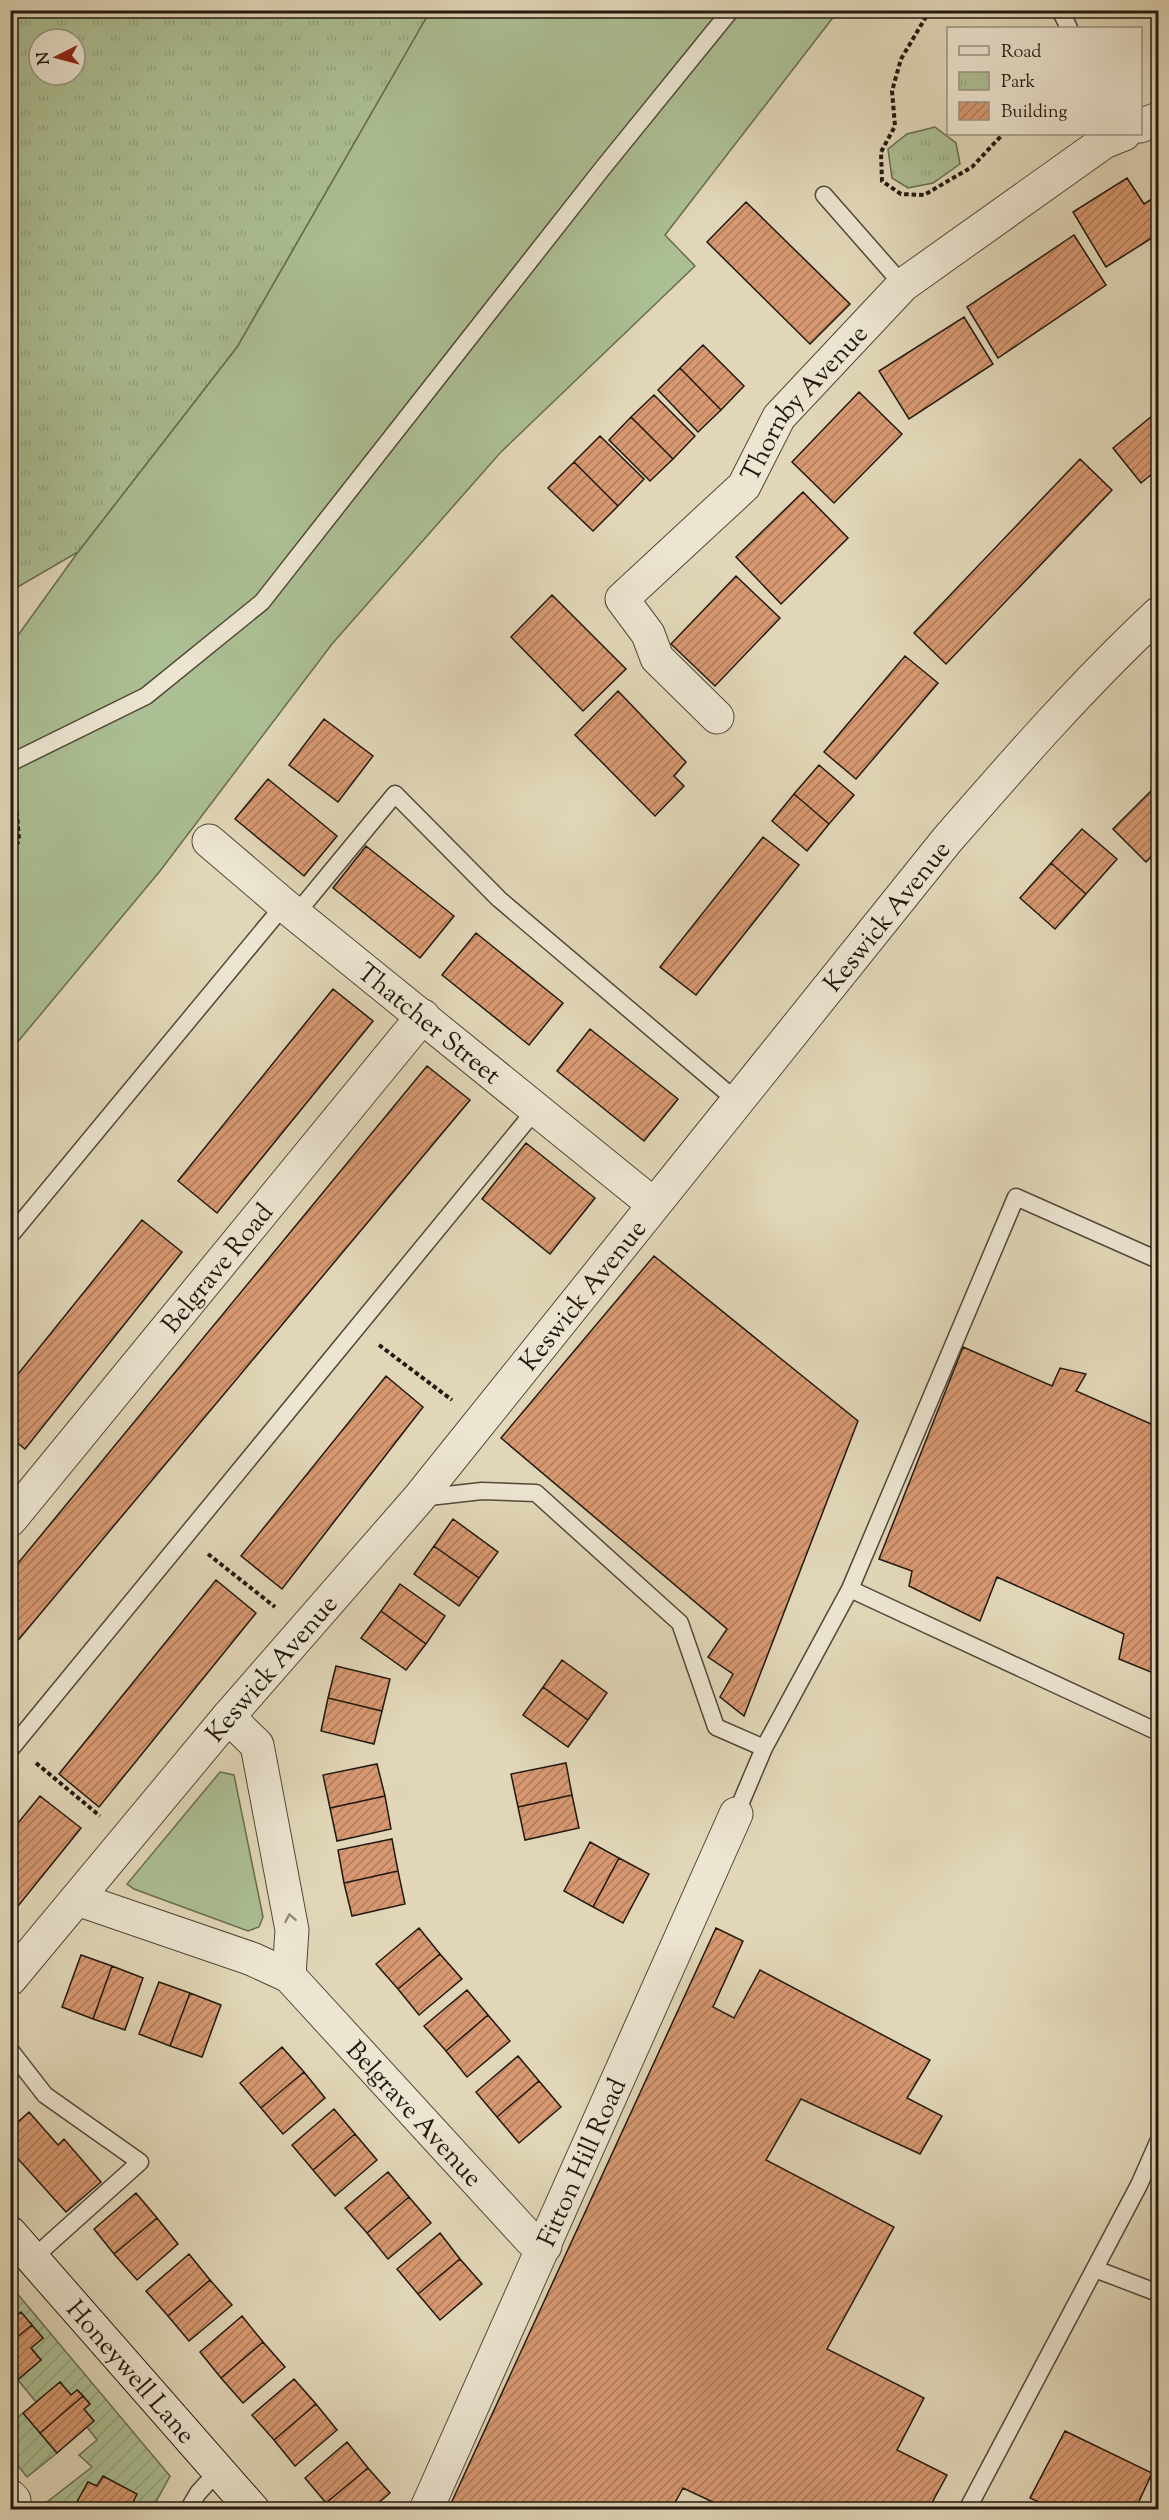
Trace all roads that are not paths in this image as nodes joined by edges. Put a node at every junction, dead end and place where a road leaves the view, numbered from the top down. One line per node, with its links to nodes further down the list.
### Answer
1 (731, 10): 11 (lane)
2 (1060, 10): 3 (lane)
3 (1068, 27)
4 (1158, 119): 5 (street, Thornby Avenue)
5 (1142, 125)
6 (1119, 135): 8 (street, Thornby Avenue)
7 (824, 195): 8 (lane)
8 (903, 285): 10 (street, Thornby Avenue)
9 (1158, 614): 15 (street, Keswick Avenue)
10 (717, 717)
11 (11, 763)
12 (209, 841): 13 (street, Thatcher Street)
13 (290, 909): 14 (street, Thatcher Street); 15 (lane); 18 (lane)
14 (423, 1016): 16 (street, Thatcher Street); 21 (street, Belgrave Road)
15 (737, 1101): 17 (street, Keswick Avenue)
16 (537, 1108): 17 (street, Thatcher Street); 25 (lane)
17 (653, 1204): 20 (street, Keswick Avenue)
18 (10, 1236)
19 (1158, 1260): 22 (lane)
20 (419, 1498): 23 (street, Keswick Avenue); 26 (lane)
21 (10, 1520)
22 (850, 1589): 24 (lane); 26 (lane)
23 (228, 1717): 28 (street, Keswick Avenue); 29 (street, one-way to 23)
24 (1158, 1732)
25 (12, 1748)
26 (764, 1748): 27 (lane)
27 (736, 1815): 34 (street, Fitton Hill Road)
28 (77, 1899): 29 (street, Belgrave Avenue); 30 (street, Keswick Avenue)
29 (289, 1977): 34 (street, Belgrave Avenue)
30 (10, 1978)
31 (10, 2050): 35 (lane)
32 (1158, 2142): 36 (lane)
33 (10, 2233): 35 (street, Honeywell Lane)
34 (545, 2246): 41 (street, Fitton Hill Road)
35 (32, 2259): 38 (street, Honeywell Lane)
36 (1095, 2269): 37 (lane); 42 (lane)
37 (1158, 2293)
38 (219, 2470): 39 (lane); 40 (street, Honeywell Lane)
39 (189, 2510)
40 (253, 2510)
41 (426, 2510)
42 (967, 2510)

